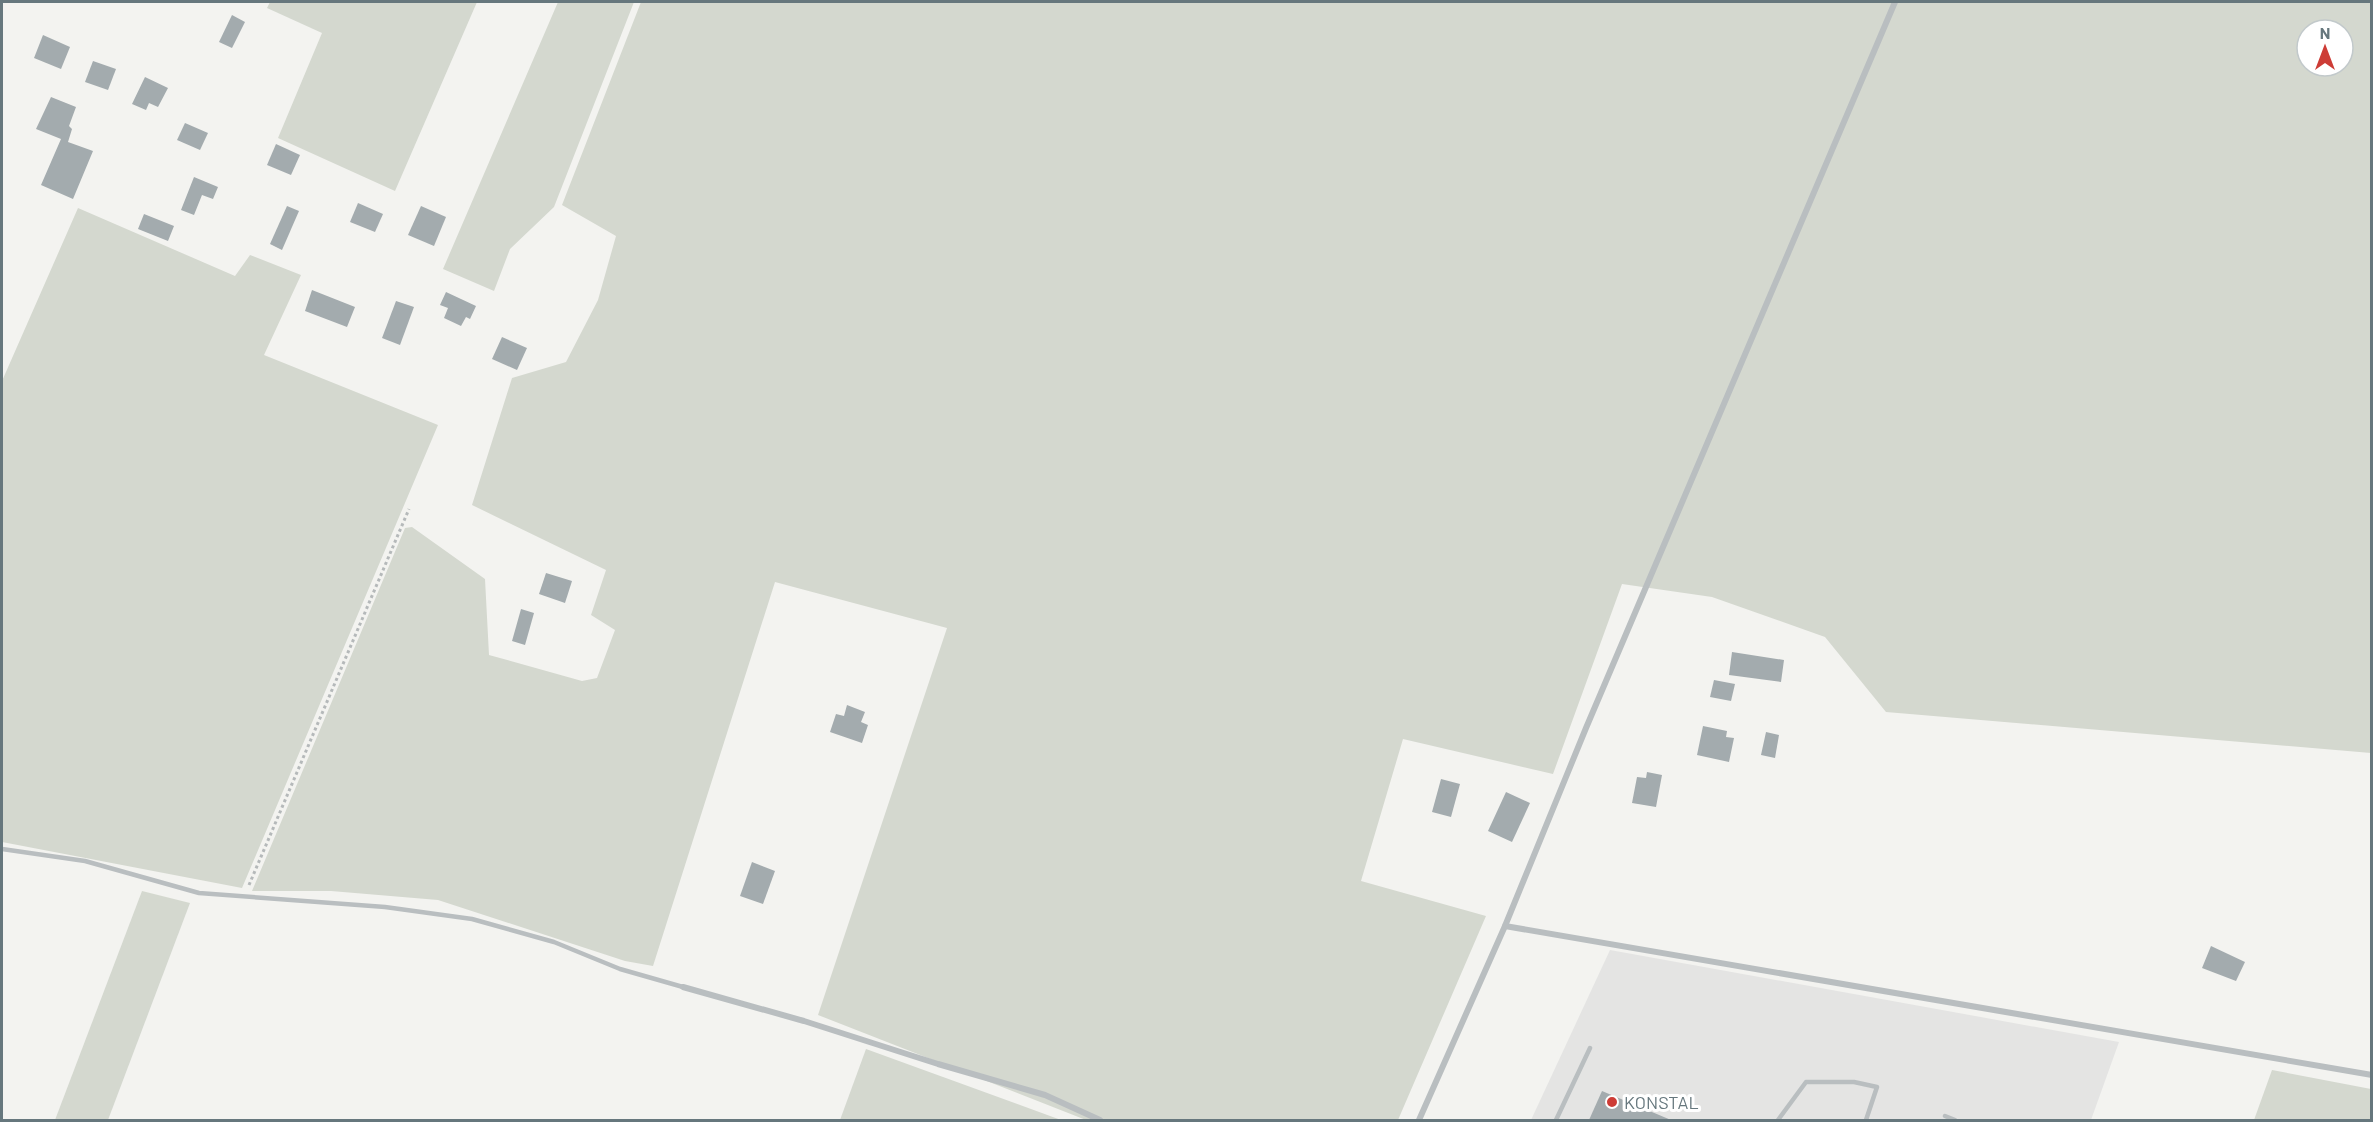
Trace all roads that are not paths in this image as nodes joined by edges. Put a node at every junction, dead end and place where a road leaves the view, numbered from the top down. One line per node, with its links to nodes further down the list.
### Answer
1 (1895, 2): 3 (street)
2 (2, 849): 4 (lane)
3 (1505, 926): 6 (street); 9 (street)
4 (683, 987): 8 (street)
5 (1590, 1048): 10 (lane)
6 (2372, 1075)
7 (1945, 1116): 13 (lane)
8 (1100, 1120)
9 (1419, 1120)
10 (1556, 1120)
11 (1778, 1120): 12 (lane)
12 (1866, 1120)
13 (1955, 1120)

